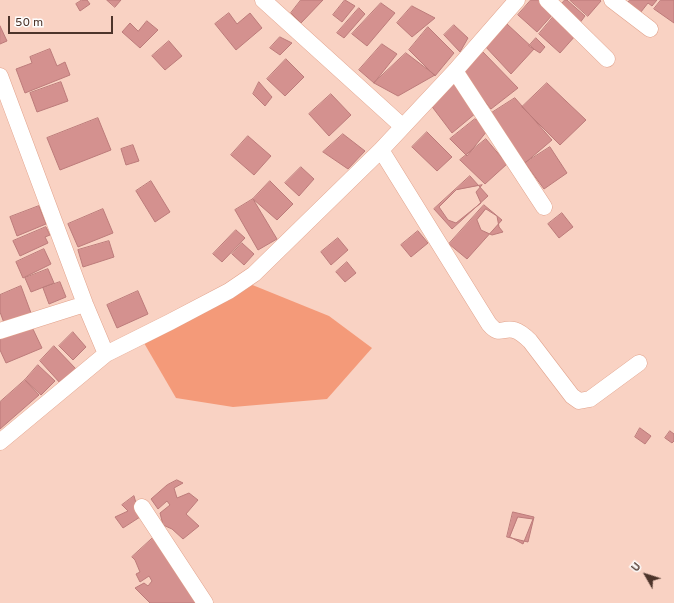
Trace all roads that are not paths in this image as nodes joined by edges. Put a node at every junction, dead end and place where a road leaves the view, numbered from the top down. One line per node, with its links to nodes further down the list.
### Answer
1 (263, 0): 9 (street)
2 (517, 0): 7 (street)
3 (547, 0): 6 (street)
4 (612, 0): 5 (street)
5 (650, 29)
6 (607, 59)
7 (455, 72): 9 (street); 11 (street)
8 (0, 76): 12 (street)
9 (402, 126): 10 (street)
10 (382, 150): 14 (street); 15 (street)
11 (544, 207)
12 (85, 304): 13 (street); 14 (street)
13 (0, 331)
14 (106, 354): 16 (street)
15 (639, 363)
16 (0, 442)
17 (142, 507): 18 (street)
18 (205, 603)

